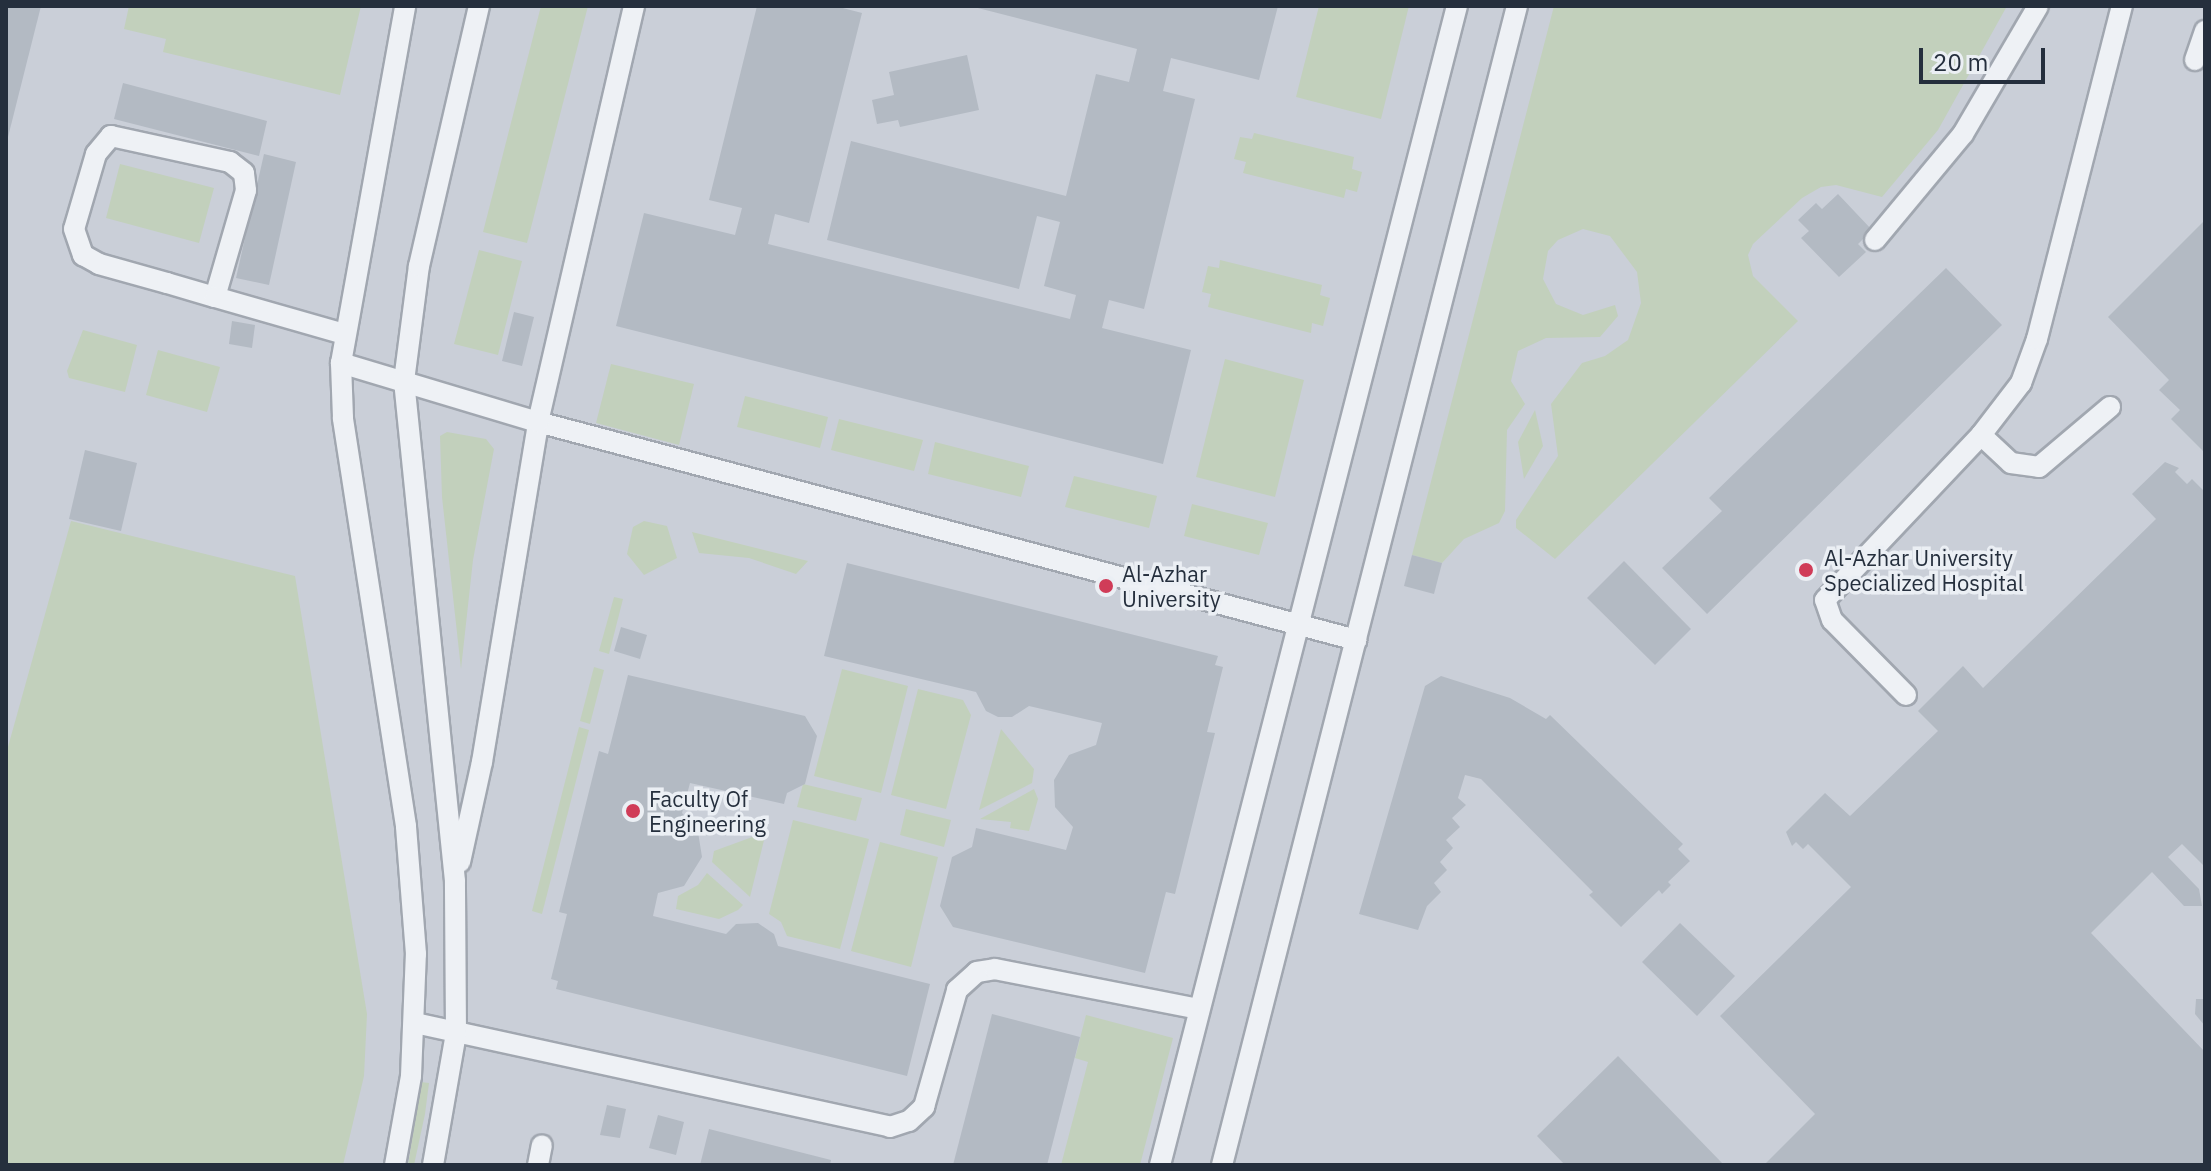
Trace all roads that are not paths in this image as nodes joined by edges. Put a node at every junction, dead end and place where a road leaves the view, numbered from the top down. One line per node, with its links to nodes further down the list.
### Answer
1 (405, 6): 12 (lane)
2 (479, 6): 14 (lane)
3 (634, 6): 16 (lane)
4 (1457, 6): 18 (lane)
5 (1517, 6): 19 (lane)
6 (2038, 6): 10 (lane)
7 (2122, 6): 17 (lane)
8 (2205, 31): 9 (lane)
9 (2195, 60)
10 (1875, 240)
11 (215, 297): 11 (lane); 12 (lane)
12 (344, 334): 13 (lane)
13 (341, 363): 14 (lane); 23 (lane)
14 (404, 381): 16 (lane); 21 (lane)
15 (2110, 407): 17 (lane)
16 (538, 422): 18 (lane); 21 (lane)
17 (1981, 435): 20 (lane)
18 (1297, 626): 19 (lane); 22 (lane)
19 (1356, 640): 28 (lane)
20 (1906, 695)
21 (455, 881): 24 (lane)
22 (1199, 1009): 24 (lane); 27 (lane)
23 (415, 1023): 24 (lane); 25 (lane)
24 (456, 1033): 26 (lane)
25 (395, 1165)
26 (433, 1165)
27 (1160, 1165)
28 (1222, 1165)

